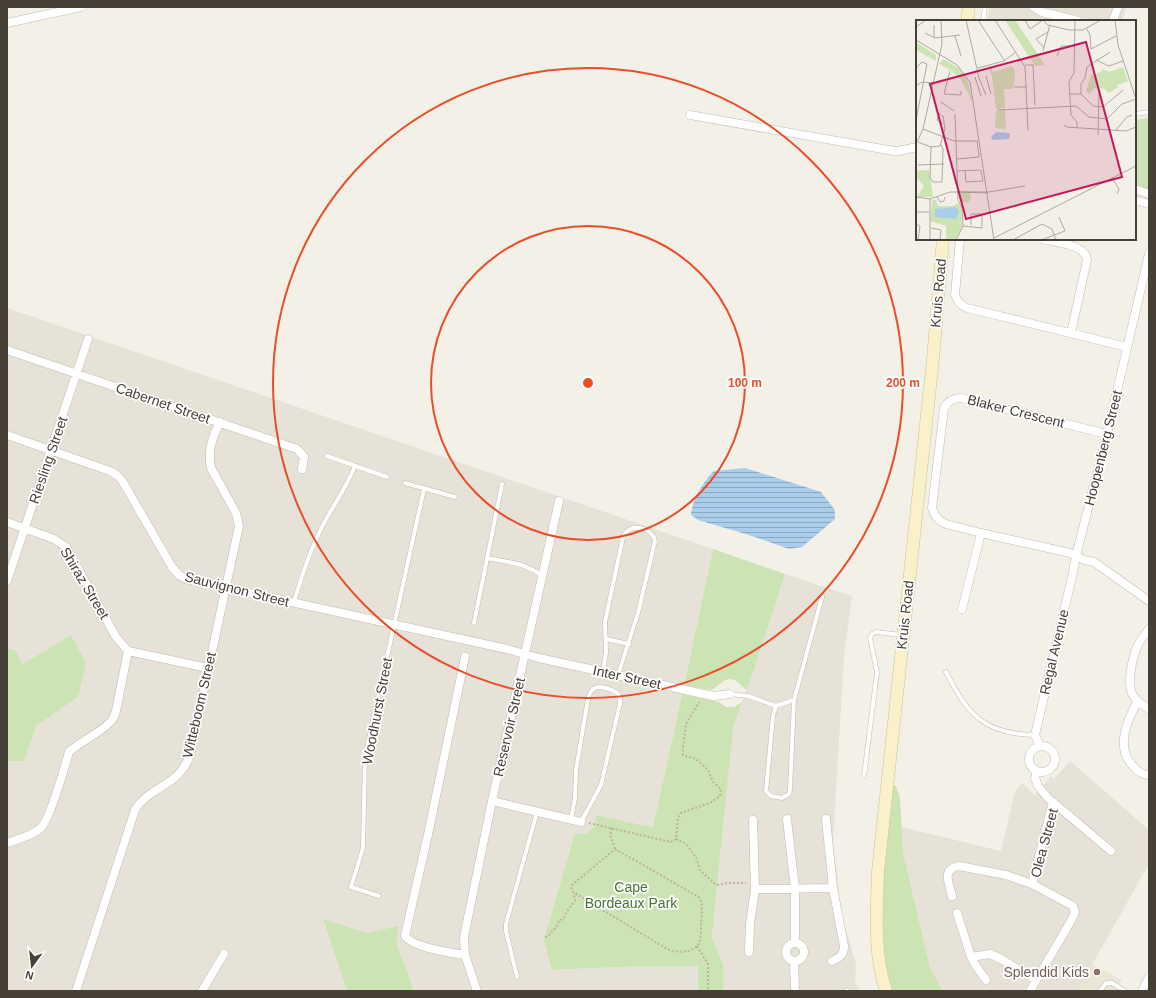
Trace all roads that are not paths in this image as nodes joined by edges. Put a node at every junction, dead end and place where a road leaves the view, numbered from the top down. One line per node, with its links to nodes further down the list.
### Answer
1 (81, 7): 6 (street)
2 (969, 7): 7 (street)
3 (985, 7): 8 (lane)
4 (1034, 7): 9 (street)
5 (1118, 7): 10 (street)
6 (68, 8): 11 (street)
7 (967, 20)
8 (983, 20)
9 (1074, 20)
10 (1113, 20)
11 (7, 23)
12 (1149, 112): 13 (lane)
13 (1136, 114)
14 (690, 115): 15 (street)
15 (916, 147)
16 (1136, 189): 17 (street)
17 (1149, 194)
18 (1136, 200): 19 (street)
19 (1149, 204)
20 (943, 240): 57 (street, Kruis Road)
21 (960, 240): 24 (street)
22 (1046, 240): 24 (street)
23 (1149, 254): 26 (street, Hoopenberg Street)
24 (1071, 333): 26 (street)
25 (88, 339): 28 (street, Riesling Street)
26 (1127, 347): 30 (street, Hoopenberg Street)
27 (7, 350): 28 (street, Cabernet Street)
28 (77, 374): 29 (street, Cabernet Street); 32 (street, Riesling Street)
29 (220, 422): 35 (street, Cabernet Street); 49 (street, Witteboom Street)
30 (1107, 434): 44 (street, Blaker Crescent); 45 (street, Hoopenberg Street)
31 (7, 435): 32 (street, Sauvignon Street)
32 (51, 450): 43 (street, Riesling Street); 49 (street, Sauvignon Street)
33 (327, 456): 34 (lane)
34 (355, 466): 36 (lane); 52 (lane)
35 (302, 469)
36 (387, 477)
37 (405, 483): 39 (lane)
38 (502, 484): 46 (lane)
39 (424, 489): 40 (lane); 55 (lane)
40 (455, 497)
41 (559, 501): 47 (street, Reservoir Street)
42 (7, 522): 43 (street, Shiraz Street)
43 (25, 528): 48 (street, Riesling Street); 60 (street, Shiraz Street)
44 (981, 533): 45 (street, Blaker Crescent); 53 (street)
45 (1076, 556): 51 (street); 72 (street, Regal Avenue)
46 (487, 558): 47 (lane); 54 (lane)
47 (542, 576): 61 (street, Reservoir Street)
48 (7, 581)
49 (225, 587): 52 (street, Sauvignon Street); 63 (street, Witteboom Street)
50 (822, 597): 68 (lane)
51 (1149, 601)
52 (294, 602): 55 (street, Sauvignon Street)
53 (962, 609)
54 (474, 623)
55 (394, 624): 61 (street, Sauvignon Street); 91 (lane, Woodhurst Street)
56 (1149, 629): 69 (street)
57 (903, 635): 76 (lane); 109 (street, Kruis Road)
58 (606, 639): 59 (lane); 59 (lane); 64 (lane)
59 (629, 644): 66 (lane)
60 (128, 651): 63 (street); 85 (street)
61 (525, 654): 64 (street, Inter Street); 77 (street, Reservoir Street)
62 (465, 656): 97 (street)
63 (208, 668): 105 (street, Witteboom Street)
64 (603, 672): 66 (street, Inter Street)
65 (946, 672): 72 (lane)
66 (618, 675): 67 (street, Inter Street)
67 (730, 694): 70 (lane)
68 (794, 700): 70 (lane); 70 (lane)
69 (1138, 701): 71 (street); 75 (street)
70 (776, 706)
71 (1149, 709)
72 (1035, 735): 73 (street)
73 (1040, 746): 74 (street); 74 (street)
74 (1037, 771): 78 (street, Olea Street)
75 (1149, 775)
76 (864, 776)
77 (492, 801): 79 (street); 97 (street, Reservoir Street)
78 (1053, 802): 86 (street, Olea Street); 87 (street, Olea Street)
79 (537, 812): 80 (street); 101 (lane)
80 (571, 819): 84 (street); 84 (lane)
81 (787, 819): 90 (street)
82 (826, 819): 88 (street)
83 (753, 820): 89 (street)
84 (581, 822)
85 (7, 843)
86 (1111, 851)
87 (1032, 884): 92 (street); 104 (street, Olea Street)
88 (833, 888): 90 (street); 100 (street)
89 (755, 889): 90 (street); 95 (street)
90 (795, 889): 94 (street)
91 (379, 896)
92 (952, 896)
93 (957, 913): 98 (street)
94 (795, 944): 99 (street); 99 (street)
95 (749, 952)
96 (224, 954): 106 (street)
97 (465, 955): 107 (street, Reservoir Street)
98 (971, 957): 103 (street); 104 (street)
99 (794, 961): 108 (street)
100 (832, 961)
101 (516, 977)
102 (1149, 977): 113 (street)
103 (986, 980)
104 (1036, 980): 110 (street, Olea Street)
105 (76, 991)
106 (202, 991)
107 (477, 991)
108 (795, 991)
109 (886, 991)
110 (1030, 991)
111 (1100, 991): 112 (lane)
112 (1125, 991)
113 (1142, 991)

